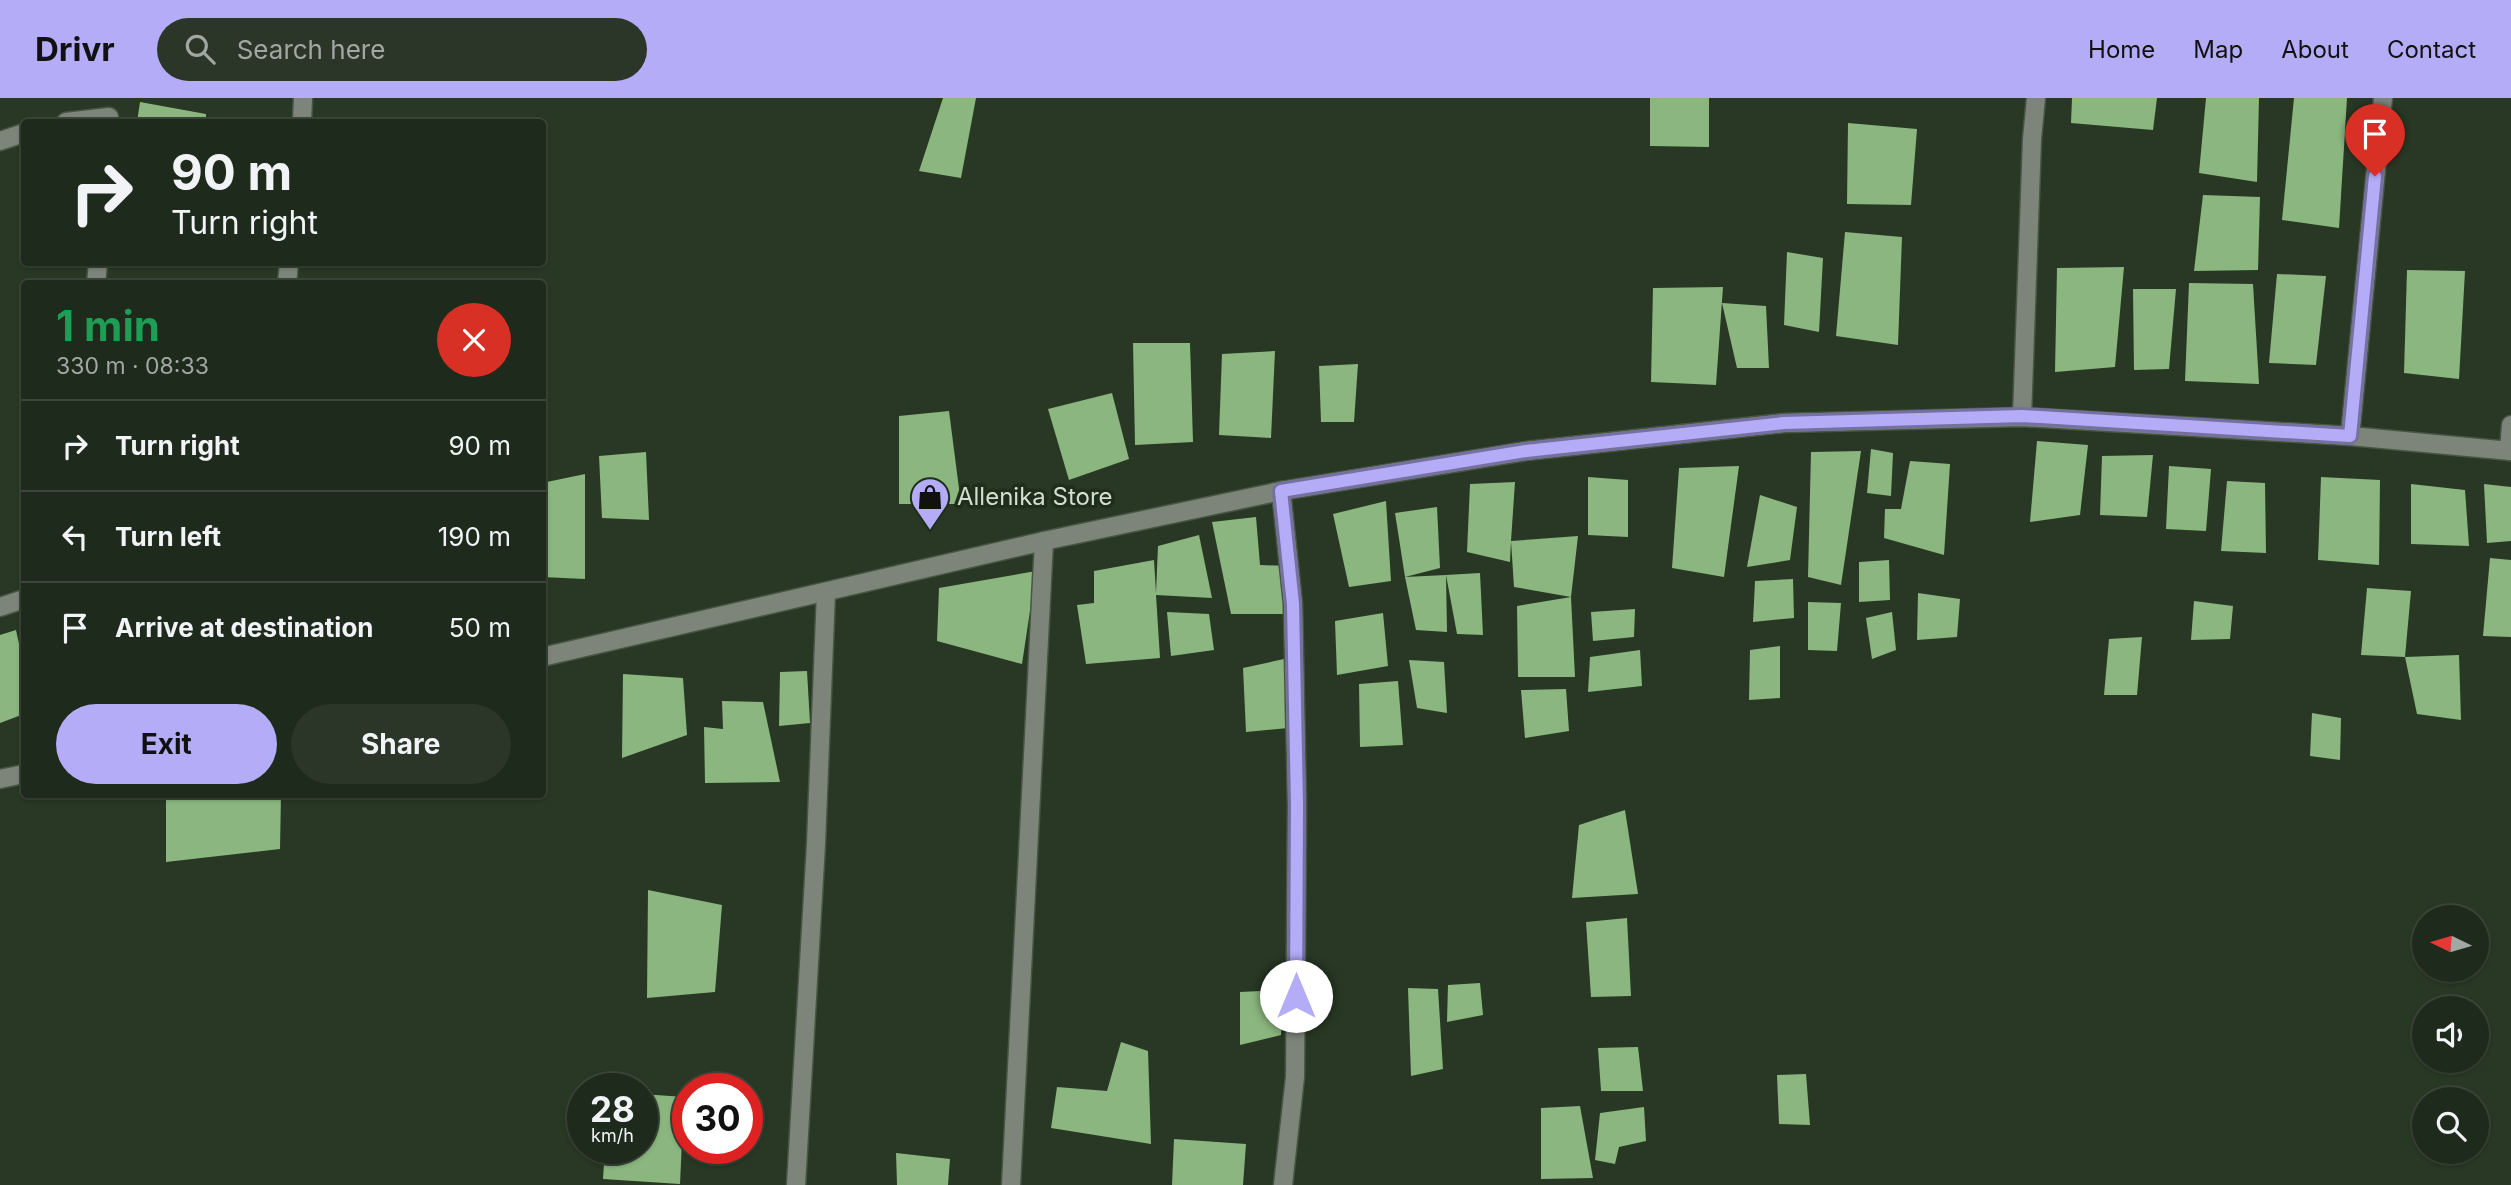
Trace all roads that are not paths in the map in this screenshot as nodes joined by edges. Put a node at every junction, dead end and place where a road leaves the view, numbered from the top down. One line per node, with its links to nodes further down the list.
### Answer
1 (110, 98): 5 (street)
2 (303, 98): 6 (street)
3 (2035, 98): 9 (street)
4 (2383, 98): 11 (street)
5 (109, 119)
6 (302, 119)
7 (21, 134): 8 (street)
8 (0, 141)
9 (2022, 416): 11 (street); 13 (street)
10 (2511, 425): 12 (street)
11 (2350, 436): 12 (street)
12 (2510, 451)
13 (1281, 491): 14 (street); 23 (street)
14 (1044, 541): 15 (street); 22 (street)
15 (826, 592): 18 (street); 21 (street)
16 (21, 600): 17 (street)
17 (0, 607)
18 (546, 656)
19 (21, 775): 20 (street)
20 (0, 779)
21 (796, 1185)
22 (1011, 1185)
23 (1283, 1185)

